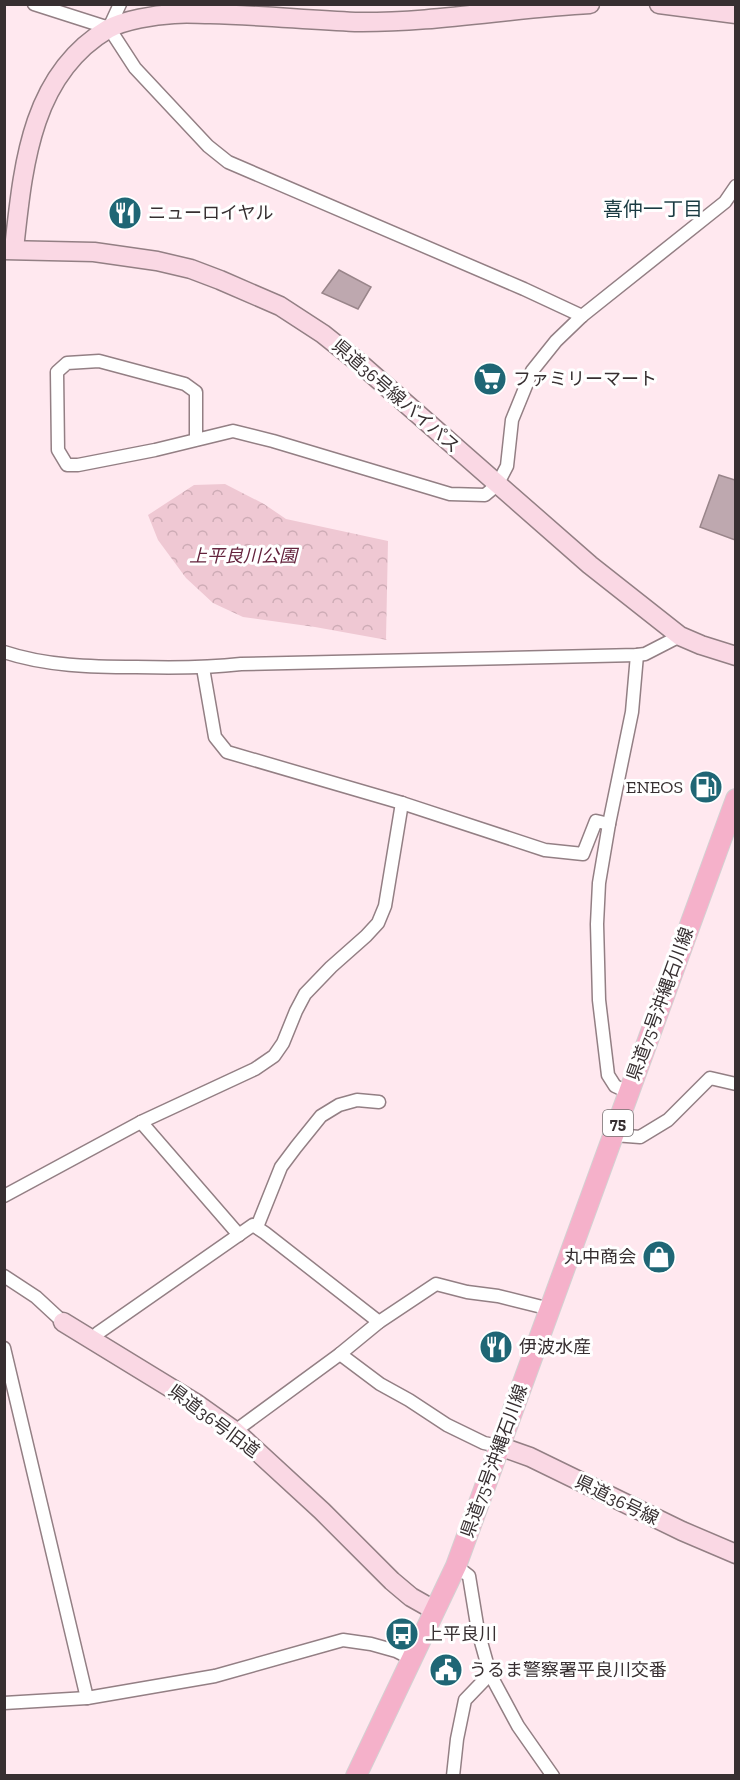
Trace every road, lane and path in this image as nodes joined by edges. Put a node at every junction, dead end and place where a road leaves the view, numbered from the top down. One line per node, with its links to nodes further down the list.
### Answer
1 (34, 4): 8 (street)
2 (120, 4): 8 (street)
3 (590, 4): 5 (street)
4 (659, 4): 7 (street)
5 (511, 8): 6 (street)
6 (229, 10): 8 (street)
7 (735, 14)
8 (109, 28): 10 (street); 11 (street)
9 (735, 186): 11 (street)
10 (9, 249): 13 (street, 県道36号線バイパス)
11 (582, 316): 13 (street)
12 (196, 440): 12 (street); 13 (street)
13 (497, 485): 14 (street, 県道36号線バイパス)
14 (680, 636): 16 (street); 17 (street, 県道36号線バイパス)
15 (4, 651): 18 (street)
16 (637, 655): 18 (street); 21 (street)
17 (735, 656)
18 (203, 668): 20 (street)
19 (735, 799): 23 (main road, 県道75号沖縄石川線 / 75)
20 (402, 803): 21 (street); 25 (street)
21 (609, 824): 23 (street)
22 (735, 1084): 26 (street)
23 (628, 1092): 26 (main road, 県道75号沖縄石川線 / 75)
24 (379, 1102): 28 (street)
25 (141, 1122): 27 (street); 29 (street)
26 (614, 1135): 31 (main road, 県道75号沖縄石川線 / 75)
27 (4, 1196)
28 (257, 1227): 29 (street); 33 (street)
29 (239, 1235): 34 (street)
30 (4, 1276): 32 (street, 県道36号旧道)
31 (550, 1309): 33 (street); 38 (main road, 県道75号沖縄石川線 / 75)
32 (63, 1322): 34 (street, 県道36号旧道)
33 (379, 1322): 36 (street)
34 (94, 1341): 37 (street, 県道36号旧道)
35 (4, 1348): 44 (street)
36 (340, 1354): 37 (street); 38 (street)
37 (235, 1431): 41 (street, 県道36号旧道)
38 (499, 1446): 39 (street, 県道36号線); 40 (main road, 県道75号沖縄石川線 / 75)
39 (735, 1554)
40 (456, 1566): 41 (main road, 県道75号沖縄石川線 / 75); 43 (street)
41 (434, 1610): 42 (main road, 県道75号沖縄石川線 / 75)
42 (412, 1659): 44 (street); 46 (main road, 県道75号沖縄石川線 / 75)
43 (490, 1674): 47 (street); 48 (street)
44 (87, 1698): 45 (street)
45 (4, 1703)
46 (356, 1776)
47 (453, 1776)
48 (553, 1776)

